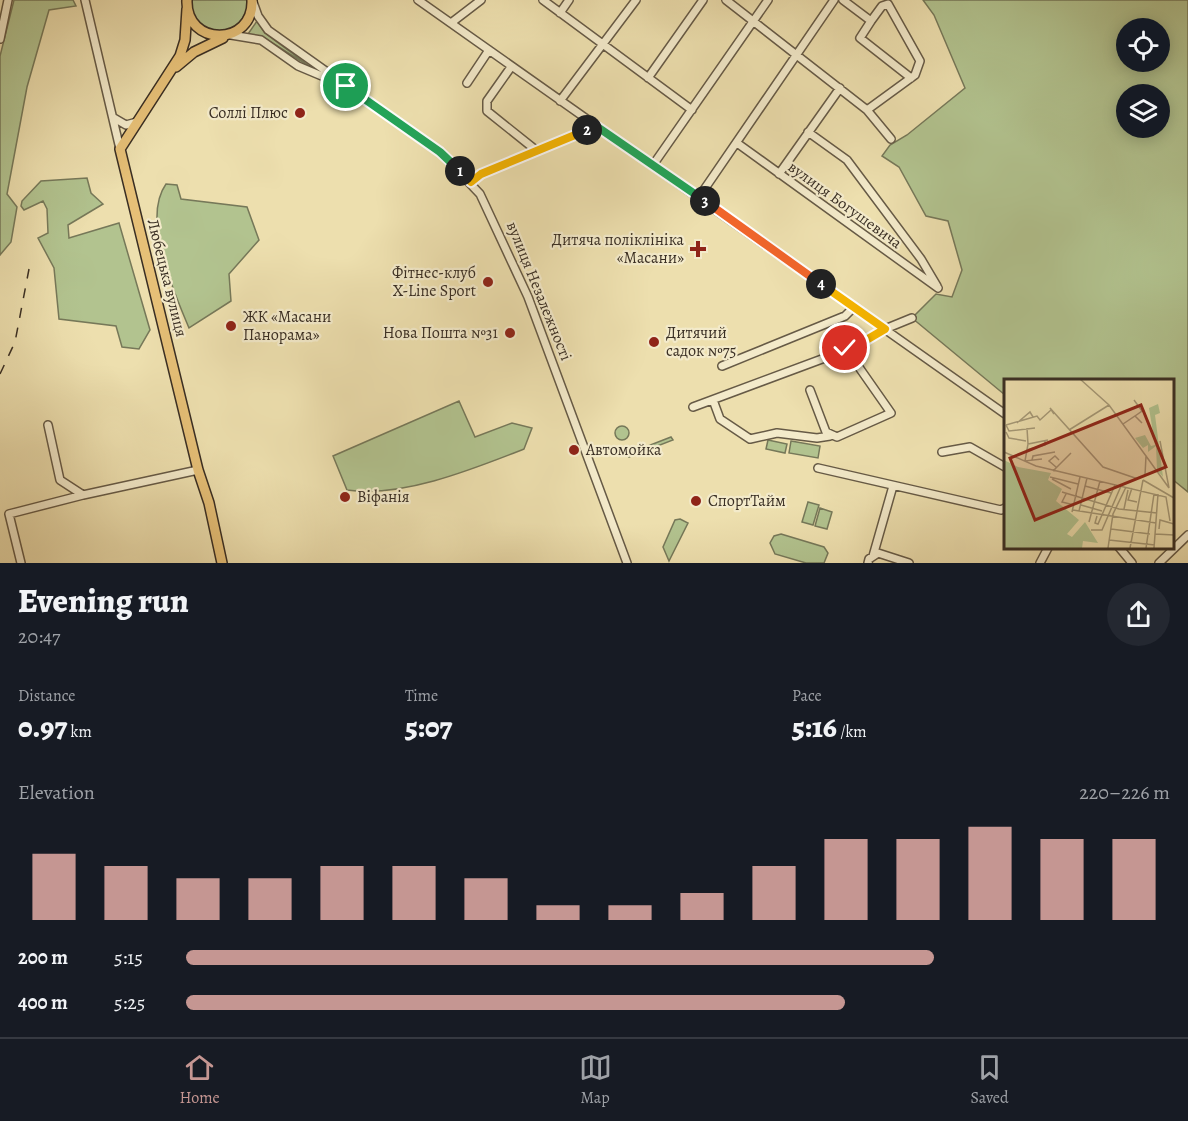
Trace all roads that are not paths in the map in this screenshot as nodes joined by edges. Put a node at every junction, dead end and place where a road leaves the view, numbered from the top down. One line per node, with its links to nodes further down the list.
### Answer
1 (8, 0): 20 (street)
2 (85, 0): 34 (street, Любецька вулиця)
3 (253, 0): 19 (main road, вулиця Незалежності); 29 (street, вулиця Незалежності)
4 (418, 0): 18 (street)
5 (481, 0): 18 (street)
6 (543, 0): 15 (street)
7 (569, 0): 15 (street)
8 (636, 0): 21 (street)
9 (703, 0): 26 (street)
10 (726, 0): 16 (street)
11 (768, 0): 16 (street)
12 (834, 0): 23 (street)
13 (843, 0): 17 (street)
14 (187, 4): 19 (main road, вулиця Незалежності); 25 (main road)
15 (560, 13): 21 (street)
16 (753, 21): 23 (street); 32 (street)
17 (871, 21): 27 (street); 27 (street)
18 (451, 23): 22 (street)
19 (229, 35): 25 (main road); 29 (street, вулиця Незалежності)
20 (0, 39)
21 (603, 46): 26 (street); 31 (street)
22 (489, 50): 24 (street); 28 (street)
23 (796, 53): 30 (street); 39 (street)
24 (511, 67): 31 (street); 41 (street)
25 (171, 73): 35 (main road)
26 (648, 78): 32 (street)
27 (911, 78): 33 (street)
28 (467, 82)
29 (346, 86): 44 (street, вулиця Незалежності)
30 (840, 88): 33 (street); 37 (street)
31 (560, 101): 36 (street)
32 (692, 110): 42 (street)
33 (867, 110): 38 (street)
34 (114, 118): 35 (street); 40 (street, Любецька вулиця)
35 (137, 122): 40 (main road)
36 (596, 126): 41 (street); 42 (street)
37 (808, 132): 43 (street); 43 (street, вулиця Богушевича)
38 (891, 139)
39 (737, 143): 43 (street, вулиця Богушевича); 45 (street)
40 (120, 149): 60 (main road, Любецька вулиця)
41 (537, 151): 44 (street)
42 (653, 165): 45 (street)
43 (779, 174)
44 (471, 182): 71 (street, вулиця Незалежності)
45 (699, 197): 46 (street)
46 (854, 307): 48 (street); 50 (street)
47 (912, 318): 48 (street)
48 (885, 329): 49 (street); 54 (street)
49 (856, 346): 52 (street); 56 (street)
50 (722, 366)
51 (810, 390): 56 (street)
52 (713, 400): 53 (street); 56 (street)
53 (693, 407)
54 (1004, 413)
55 (48, 425): 62 (street)
56 (830, 436)
57 (942, 452): 58 (street)
58 (1004, 466)
59 (818, 468): 61 (street)
60 (198, 470): 62 (street); 70 (main road, Любецька вулиця)
61 (893, 486): 63 (street); 67 (street)
62 (83, 495): 69 (street)
63 (1004, 508)
64 (1188, 535): 74 (street)
65 (1048, 548): 72 (street)
66 (1120, 548): 73 (street)
67 (870, 560): 68 (street)
68 (904, 562)
69 (21, 563)
70 (222, 563)
71 (627, 563)
72 (1040, 563)
73 (1132, 563)
74 (1159, 563)

